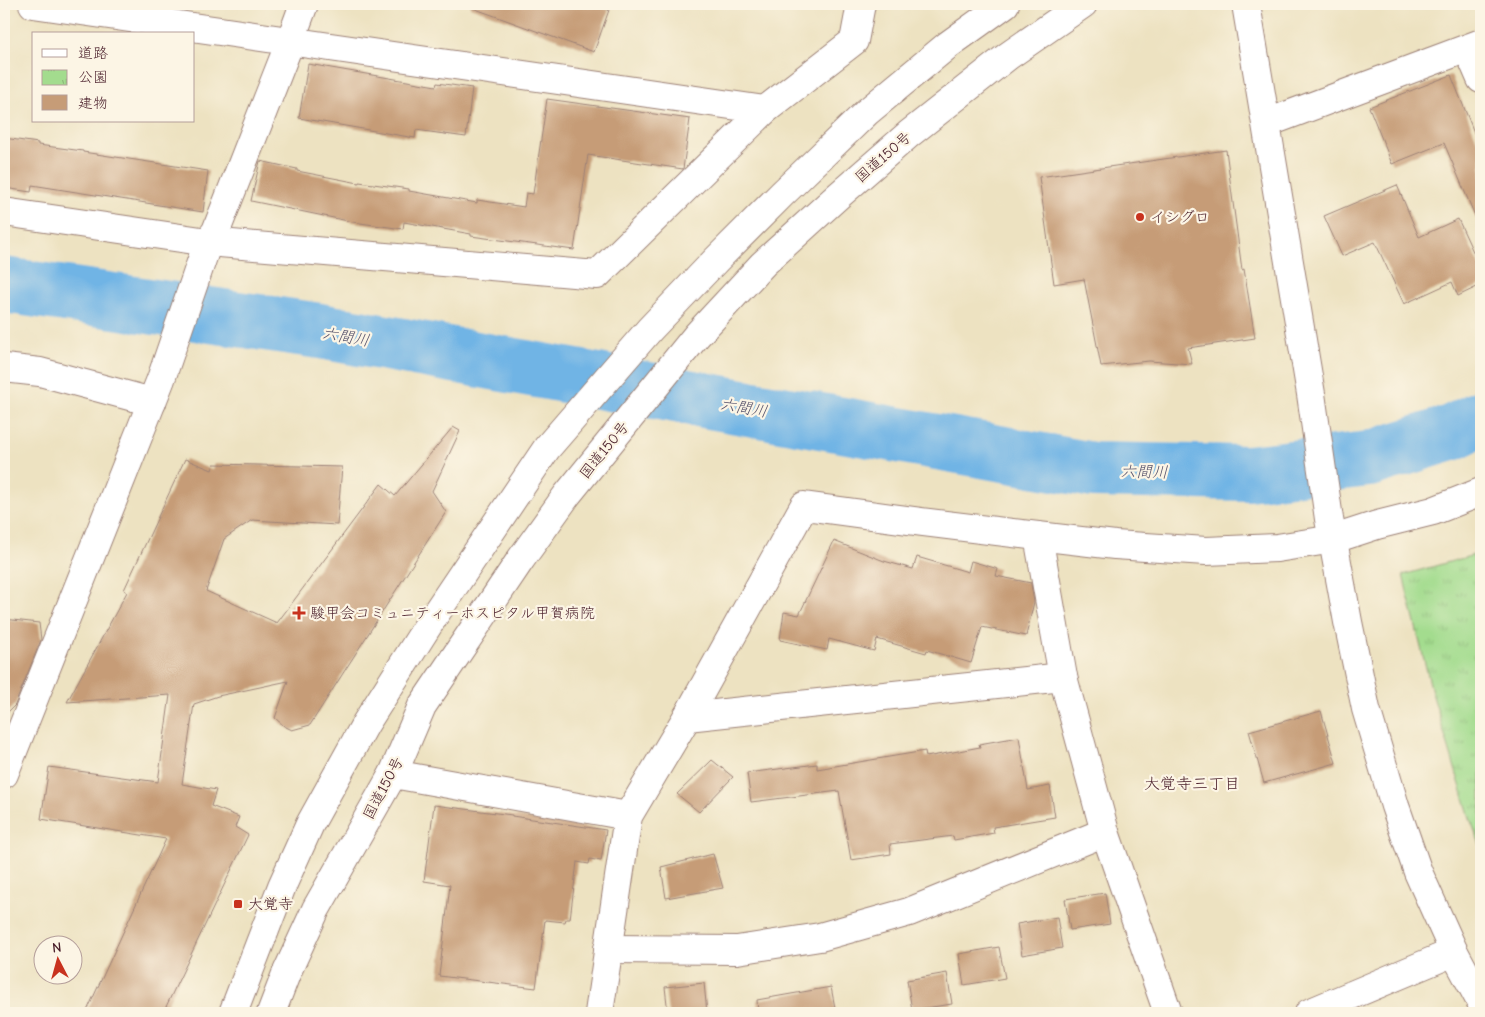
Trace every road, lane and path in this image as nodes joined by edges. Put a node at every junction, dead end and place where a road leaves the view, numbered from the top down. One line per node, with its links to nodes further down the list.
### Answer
1 (33, 4): 7 (main road)
2 (304, 4): 7 (main road)
3 (861, 4): 10 (main road)
4 (1005, 4): 28 (main road)
5 (1083, 4): 22 (main road, 国道150号)
6 (1246, 4): 11 (main road)
7 (290, 42): 10 (main road); 13 (main road)
8 (1475, 46): 9 (main road); 11 (main road)
9 (1481, 79)
10 (765, 110): 13 (main road)
11 (1267, 123): 17 (main road)
12 (4, 212): 13 (main road)
13 (208, 242): 15 (main road)
14 (4, 368): 15 (main road)
15 (156, 390): 21 (main road)
16 (1481, 492): 17 (main road)
17 (1332, 529): 18 (main road); 26 (main road)
18 (1038, 536): 19 (main road); 20 (main road)
19 (1063, 677): 20 (main road); 24 (main road)
20 (687, 717): 23 (main road)
21 (4, 774)
22 (392, 774): 23 (main road); 29 (main road, 国道150号)
23 (628, 816): 25 (main road)
24 (1105, 832): 25 (main road); 31 (main road)
25 (608, 949): 30 (main road)
26 (1454, 952): 27 (main road); 32 (main road)
27 (1481, 1002)
28 (233, 1013)
29 (271, 1013)
30 (598, 1013)
31 (1168, 1013)
32 (1309, 1013)

